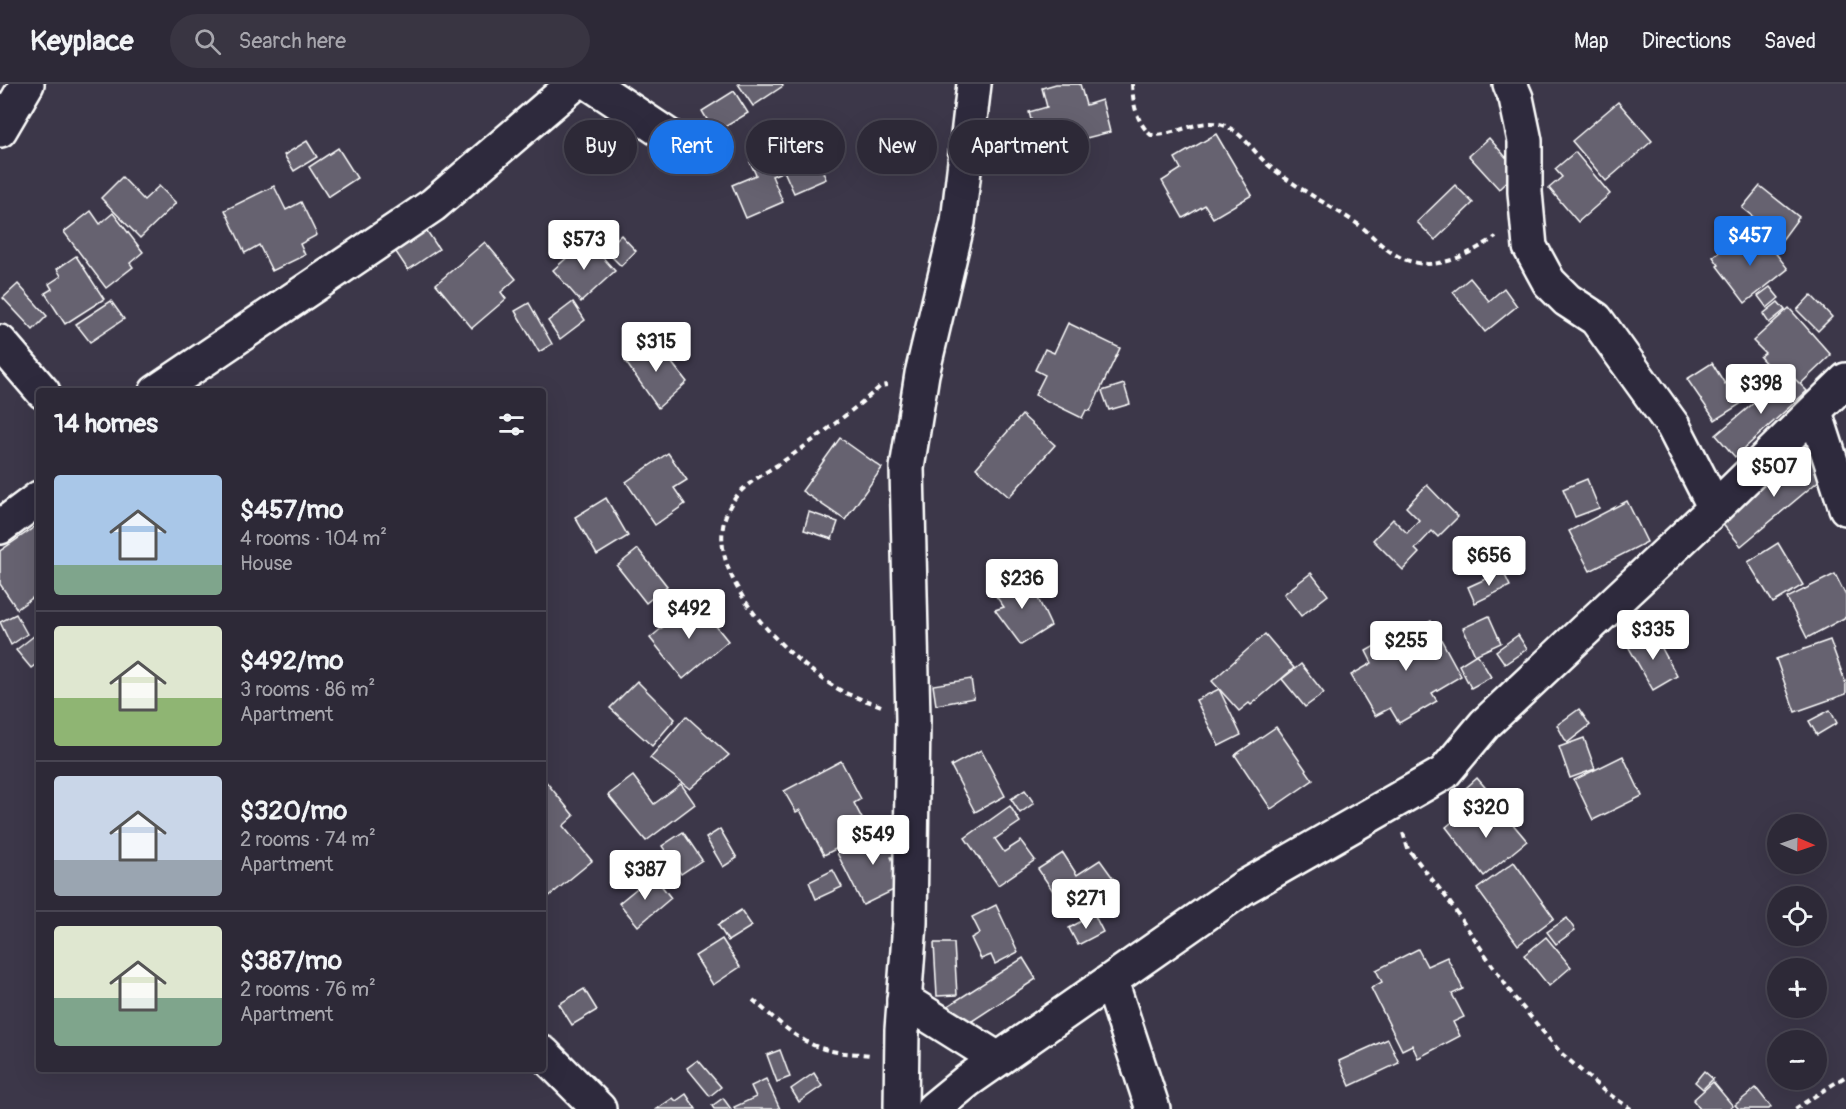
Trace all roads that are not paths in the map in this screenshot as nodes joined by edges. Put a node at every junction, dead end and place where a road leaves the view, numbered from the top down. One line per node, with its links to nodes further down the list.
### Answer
1 (27, 84): 7 (street)
2 (574, 84): 11 (street)
3 (591, 84): 6 (street)
4 (974, 84): 18 (street)
5 (1510, 84): 14 (street)
6 (649, 123)
7 (0, 130)
8 (0, 342): 10 (street)
9 (1846, 380): 12 (street)
10 (40, 388)
11 (162, 388)
12 (1815, 412): 14 (street); 15 (street)
13 (36, 500): 16 (street)
14 (1715, 508): 17 (street)
15 (1846, 508)
16 (0, 527)
17 (1111, 981): 20 (street); 24 (street)
18 (904, 1000): 20 (street); 22 (street)
19 (546, 1056): 21 (street)
20 (998, 1059): 23 (street)
21 (599, 1109)
22 (901, 1109)
23 (933, 1109)
24 (1153, 1109)

